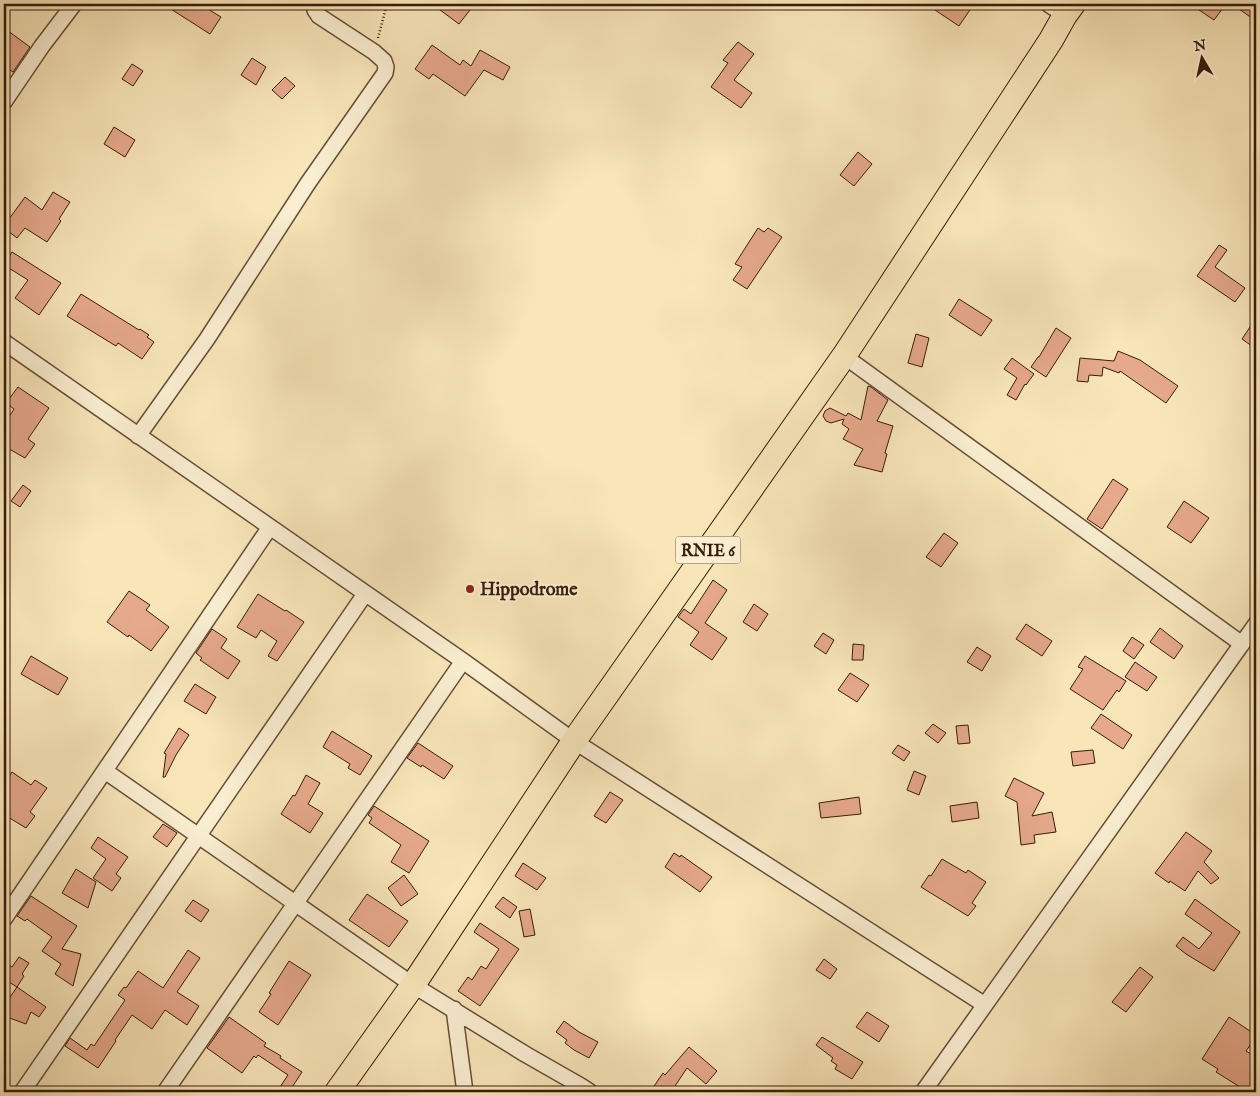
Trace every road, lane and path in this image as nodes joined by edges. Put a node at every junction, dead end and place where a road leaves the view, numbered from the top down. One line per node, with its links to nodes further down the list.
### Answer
1 (74, 4): 6 (street)
2 (387, 4): 5 (path)
3 (1062, 8): 8 (main road, RNIE 6)
4 (314, 10): 5 (street)
5 (374, 52): 9 (street)
6 (4, 102)
7 (4, 342): 9 (street)
8 (844, 356): 13 (street); 15 (main road, RNIE 6)
9 (138, 436): 10 (street)
10 (270, 528): 11 (street); 16 (street)
11 (365, 594): 14 (street); 17 (street)
12 (1256, 624): 13 (street)
13 (1242, 644): 21 (street)
14 (463, 661): 15 (street); 18 (street)
15 (574, 741): 20 (main road, RNIE 6); 21 (street)
16 (105, 771): 17 (street); 19 (street)
17 (199, 836): 18 (street); 23 (street)
18 (296, 904): 20 (street); 24 (street)
19 (4, 919)
20 (413, 985): 22 (street); 25 (main road, RNIE 6)
21 (985, 1005): 28 (street)
22 (454, 1009): 26 (street); 27 (street)
23 (22, 1092)
24 (165, 1092)
25 (337, 1092)
26 (465, 1092)
27 (590, 1092)
28 (923, 1092)

